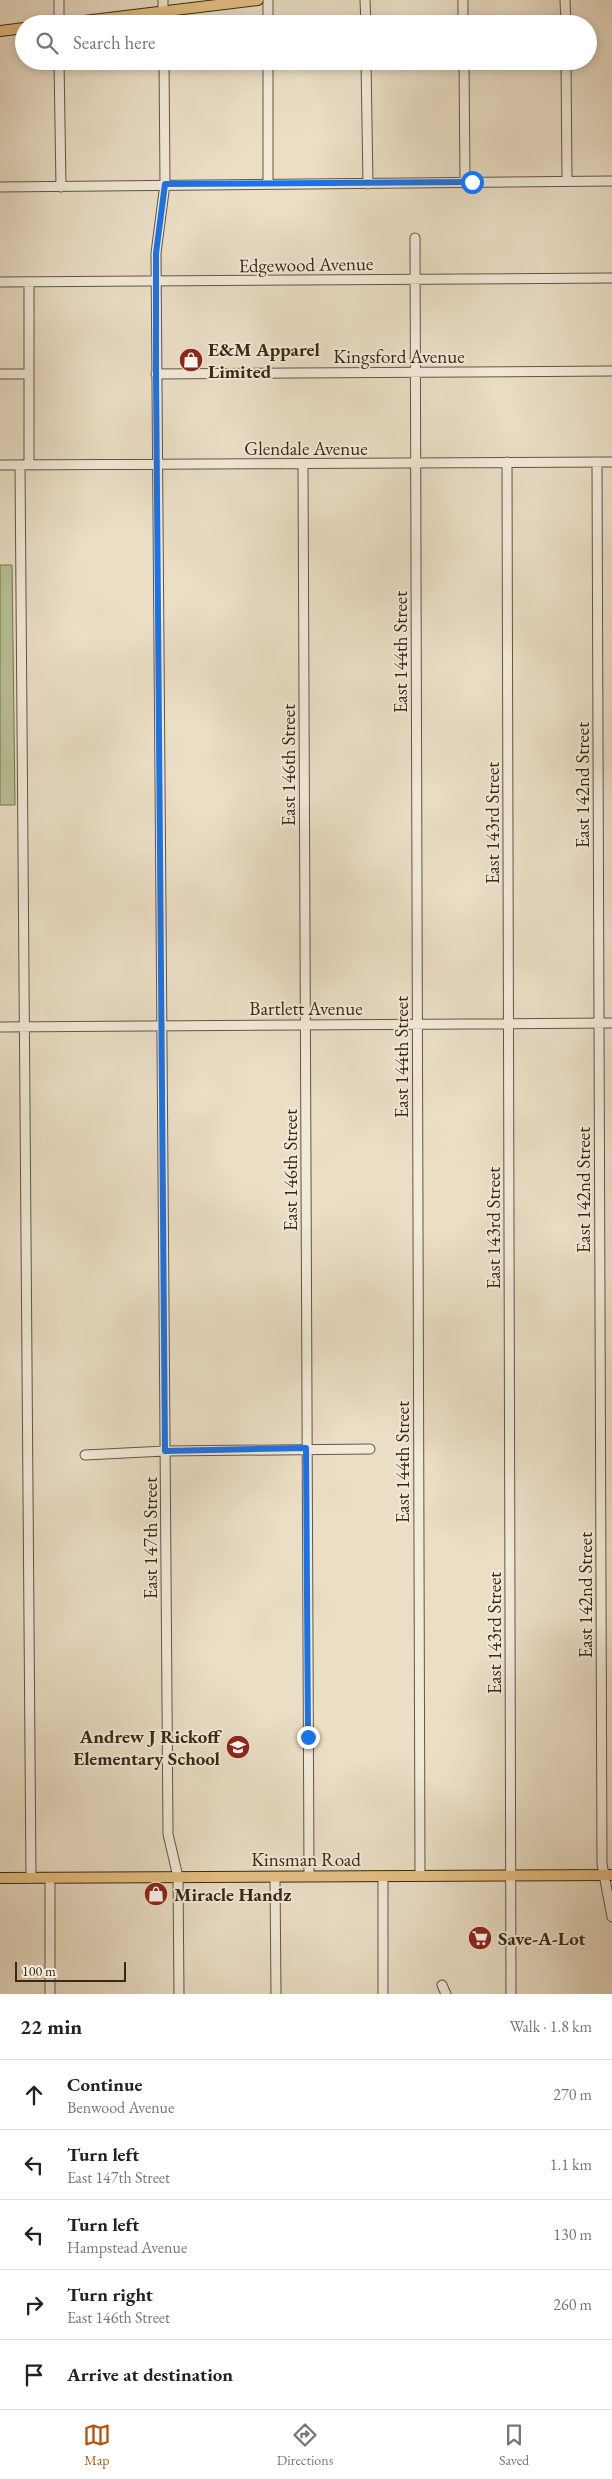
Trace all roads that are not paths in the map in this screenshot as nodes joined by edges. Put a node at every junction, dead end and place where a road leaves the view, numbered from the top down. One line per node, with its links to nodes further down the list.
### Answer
1 (58, 0): 8 (street)
2 (258, 0): 7 (main road)
3 (268, 0): 10 (street)
4 (365, 0): 11 (street)
5 (463, 0): 12 (street)
6 (565, 0): 13 (street)
7 (163, 5): 9 (main road)
8 (59, 15)
9 (108, 15)
10 (268, 15)
11 (366, 15)
12 (463, 15)
13 (566, 15)
14 (15, 29): 15 (main road)
15 (0, 31)
16 (59, 70): 29 (street)
17 (164, 70): 25 (street, East 147th Street)
18 (268, 70): 26 (street)
19 (366, 70): 27 (street)
20 (464, 70): 24 (street)
21 (566, 70): 22 (street)
22 (567, 181): 23 (street); 24 (street)
23 (612, 181)
24 (465, 182): 27 (street)
25 (165, 184): 26 (street); 29 (street); 35 (street, East 147th Street)
26 (268, 184): 27 (street)
27 (368, 184)
28 (0, 186): 29 (street)
29 (61, 186)
30 (415, 238): 32 (street, East 144th Street)
31 (612, 278): 32 (street, Edgewood Avenue)
32 (415, 279): 35 (street, Edgewood Avenue); 37 (street, East 144th Street)
33 (0, 282): 34 (street, Edgewood Avenue)
34 (29, 282): 35 (street, Edgewood Avenue); 39 (street)
35 (156, 282): 40 (street, East 147th Street)
36 (612, 371): 37 (street, Kingsford Avenue)
37 (415, 372): 40 (street, Kingsford Avenue); 45 (street, East 144th Street)
38 (0, 374): 39 (street)
39 (29, 374): 47 (street)
40 (156, 374): 48 (street, East 147th Street)
41 (507, 462): 42 (street, Glendale Avenue); 45 (street, Glendale Avenue); 50 (street, East 143rd Street)
42 (596, 462): 43 (street, Glendale Avenue); 51 (street, East 142nd Street)
43 (612, 462)
44 (303, 464): 45 (street, Glendale Avenue); 48 (street, Glendale Avenue); 53 (street, East 146th Street)
45 (416, 464): 49 (street, East 144th Street)
46 (0, 465): 47 (street, Glendale Avenue)
47 (25, 465): 48 (street, Glendale Avenue); 55 (street)
48 (157, 465): 54 (street, East 147th Street)
49 (418, 1023): 50 (street, Bartlett Avenue); 53 (street, Bartlett Avenue); 64 (street, East 144th Street)
50 (509, 1023): 51 (street, Bartlett Avenue); 65 (street, East 143rd Street)
51 (599, 1023): 52 (street, Bartlett Avenue); 61 (street, East 142nd Street)
52 (612, 1023)
53 (306, 1024): 54 (street, Bartlett Avenue); 57 (street, East 146th Street)
54 (161, 1025): 55 (street, Bartlett Avenue); 59 (street, East 147th Street)
55 (25, 1026): 56 (street, Bartlett Avenue); 69 (street)
56 (0, 1027)
57 (306, 1448): 58 (street); 59 (street); 62 (street, East 146th Street)
58 (370, 1448)
59 (165, 1451): 60 (street); 66 (street, East 147th Street)
60 (85, 1455)
61 (608, 1875): 65 (main road, Kinsman Road); 71 (street, East 142nd Street)
62 (308, 1876): 63 (main road, Kinsman Road); 67 (main road, Kinsman Road)
63 (384, 1876): 64 (main road, Kinsman Road); 75 (street)
64 (420, 1876): 65 (main road, Kinsman Road)
65 (511, 1876): 76 (street, East 143rd Street)
66 (178, 1877): 67 (main road, Kinsman Road); 70 (main road, Kinsman Road); 73 (street, East 147th Street)
67 (274, 1877): 74 (street)
68 (0, 1878): 69 (main road, Kinsman Road)
69 (32, 1878): 70 (main road, Kinsman Road)
70 (50, 1878): 72 (street)
71 (612, 1917)
72 (50, 1994)
73 (179, 1994)
74 (276, 1994)
75 (383, 1994)
76 (512, 1994)

